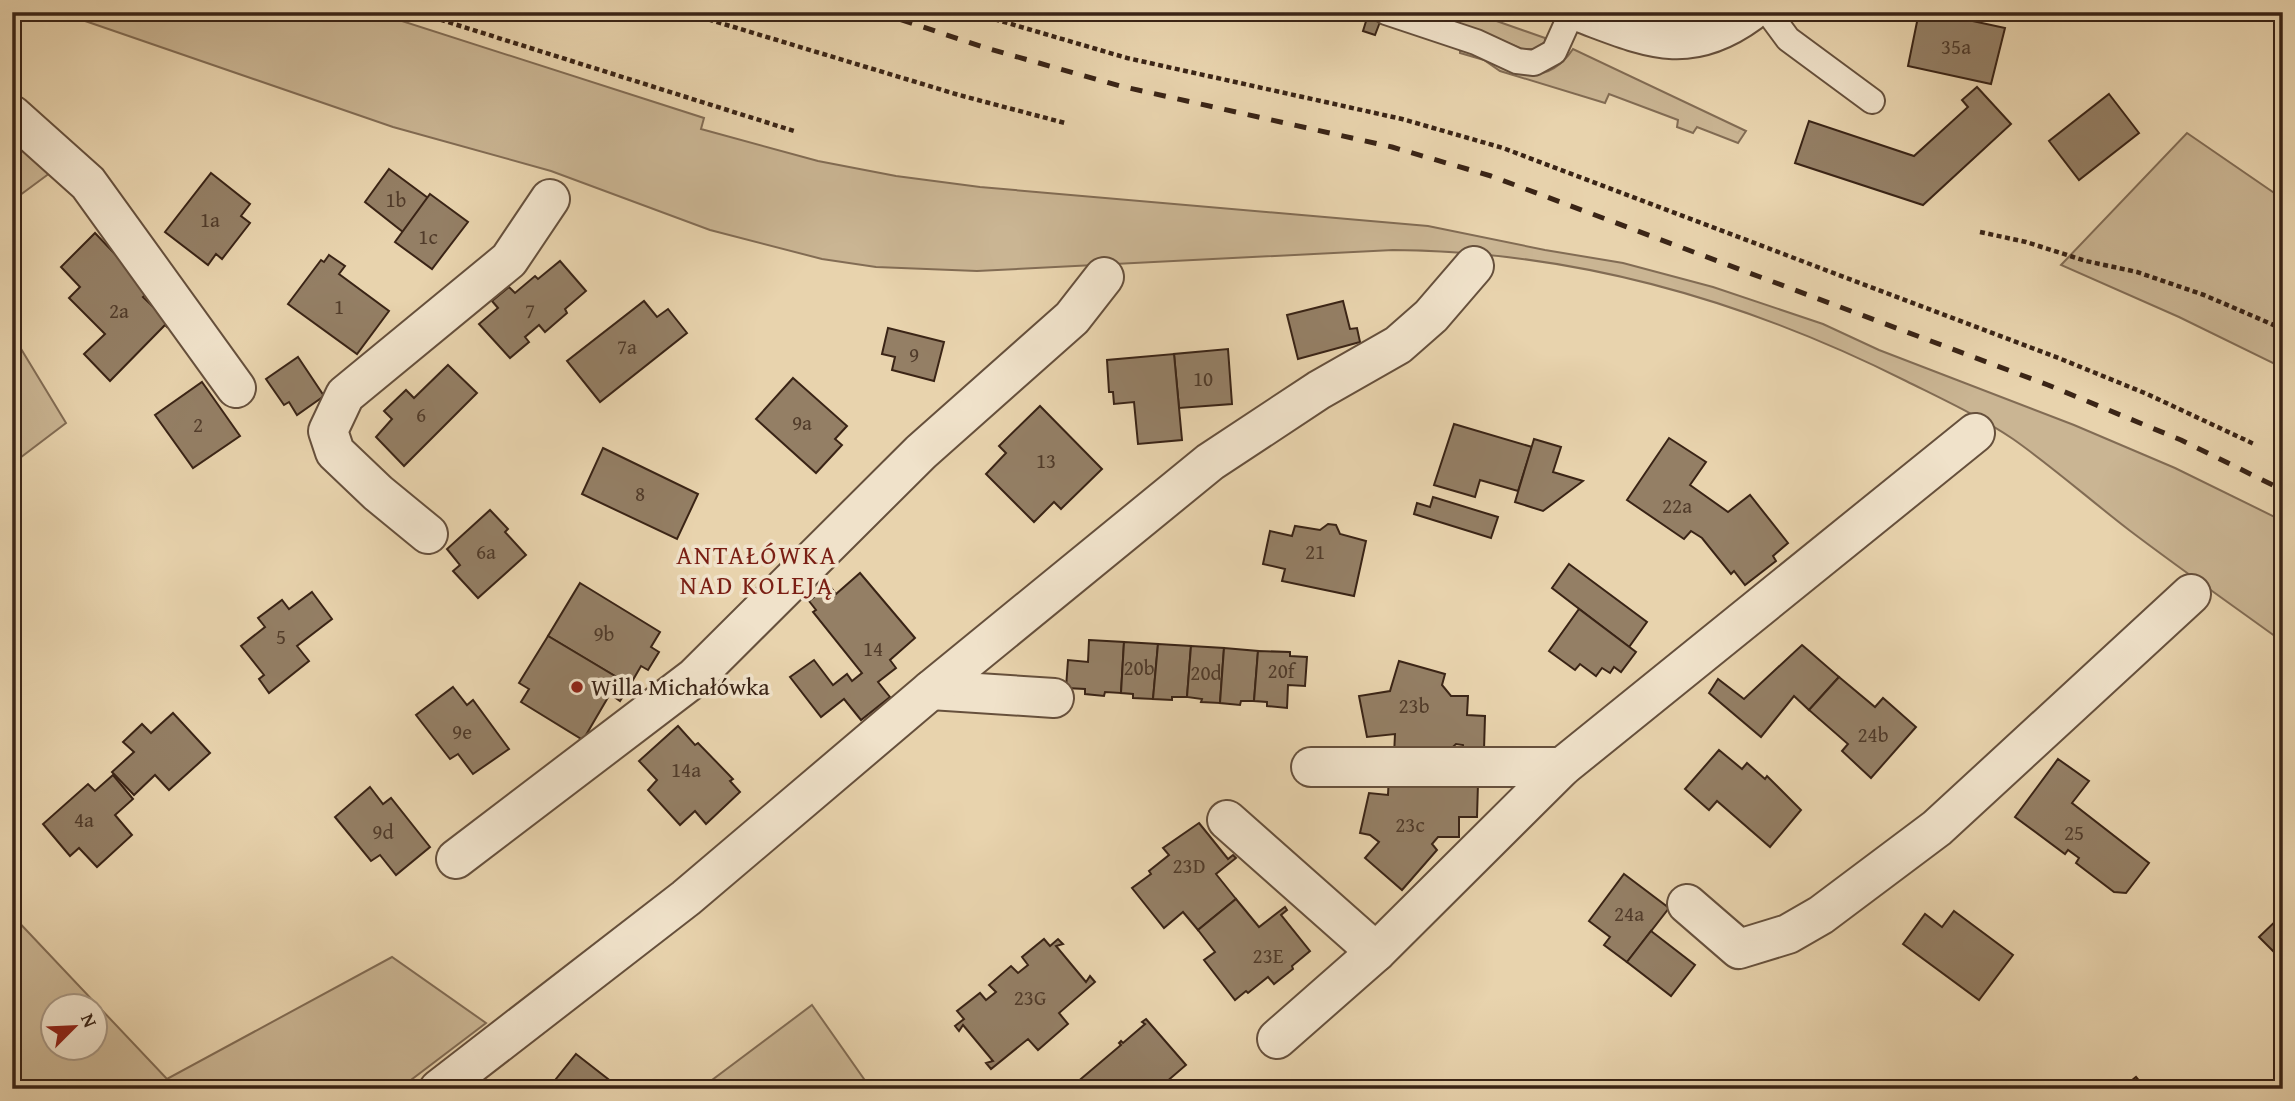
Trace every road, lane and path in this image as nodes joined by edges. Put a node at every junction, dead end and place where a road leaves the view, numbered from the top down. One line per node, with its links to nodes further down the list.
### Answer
1 (416, 12): 12 (path)
2 (684, 12): 11 (path)
3 (970, 12): 20 (path)
4 (1386, 12): 5 (lane)
5 (1572, 12)
6 (1579, 12): 7 (street)
7 (1750, 12)
8 (1768, 12): 9 (lane)
9 (1872, 102)
10 (12, 115): 18 (street)
11 (1065, 122)
12 (794, 131)
13 (550, 199): 21 (street)
14 (1980, 232): 17 (path)
15 (1474, 266): 23 (street)
16 (1104, 277): 28 (street)
17 (2283, 329)
18 (236, 388)
19 (1975, 433): 26 (street)
20 (2254, 444)
21 (428, 534)
22 (2191, 594): 29 (street)
23 (930, 690): 24 (street); 32 (street)
24 (1054, 698)
25 (1311, 766): 26 (street)
26 (1562, 767): 30 (street)
27 (1227, 820): 30 (street)
28 (456, 859)
29 (1687, 904)
30 (1376, 952): 31 (street)
31 (1277, 1039)
32 (439, 1089)

